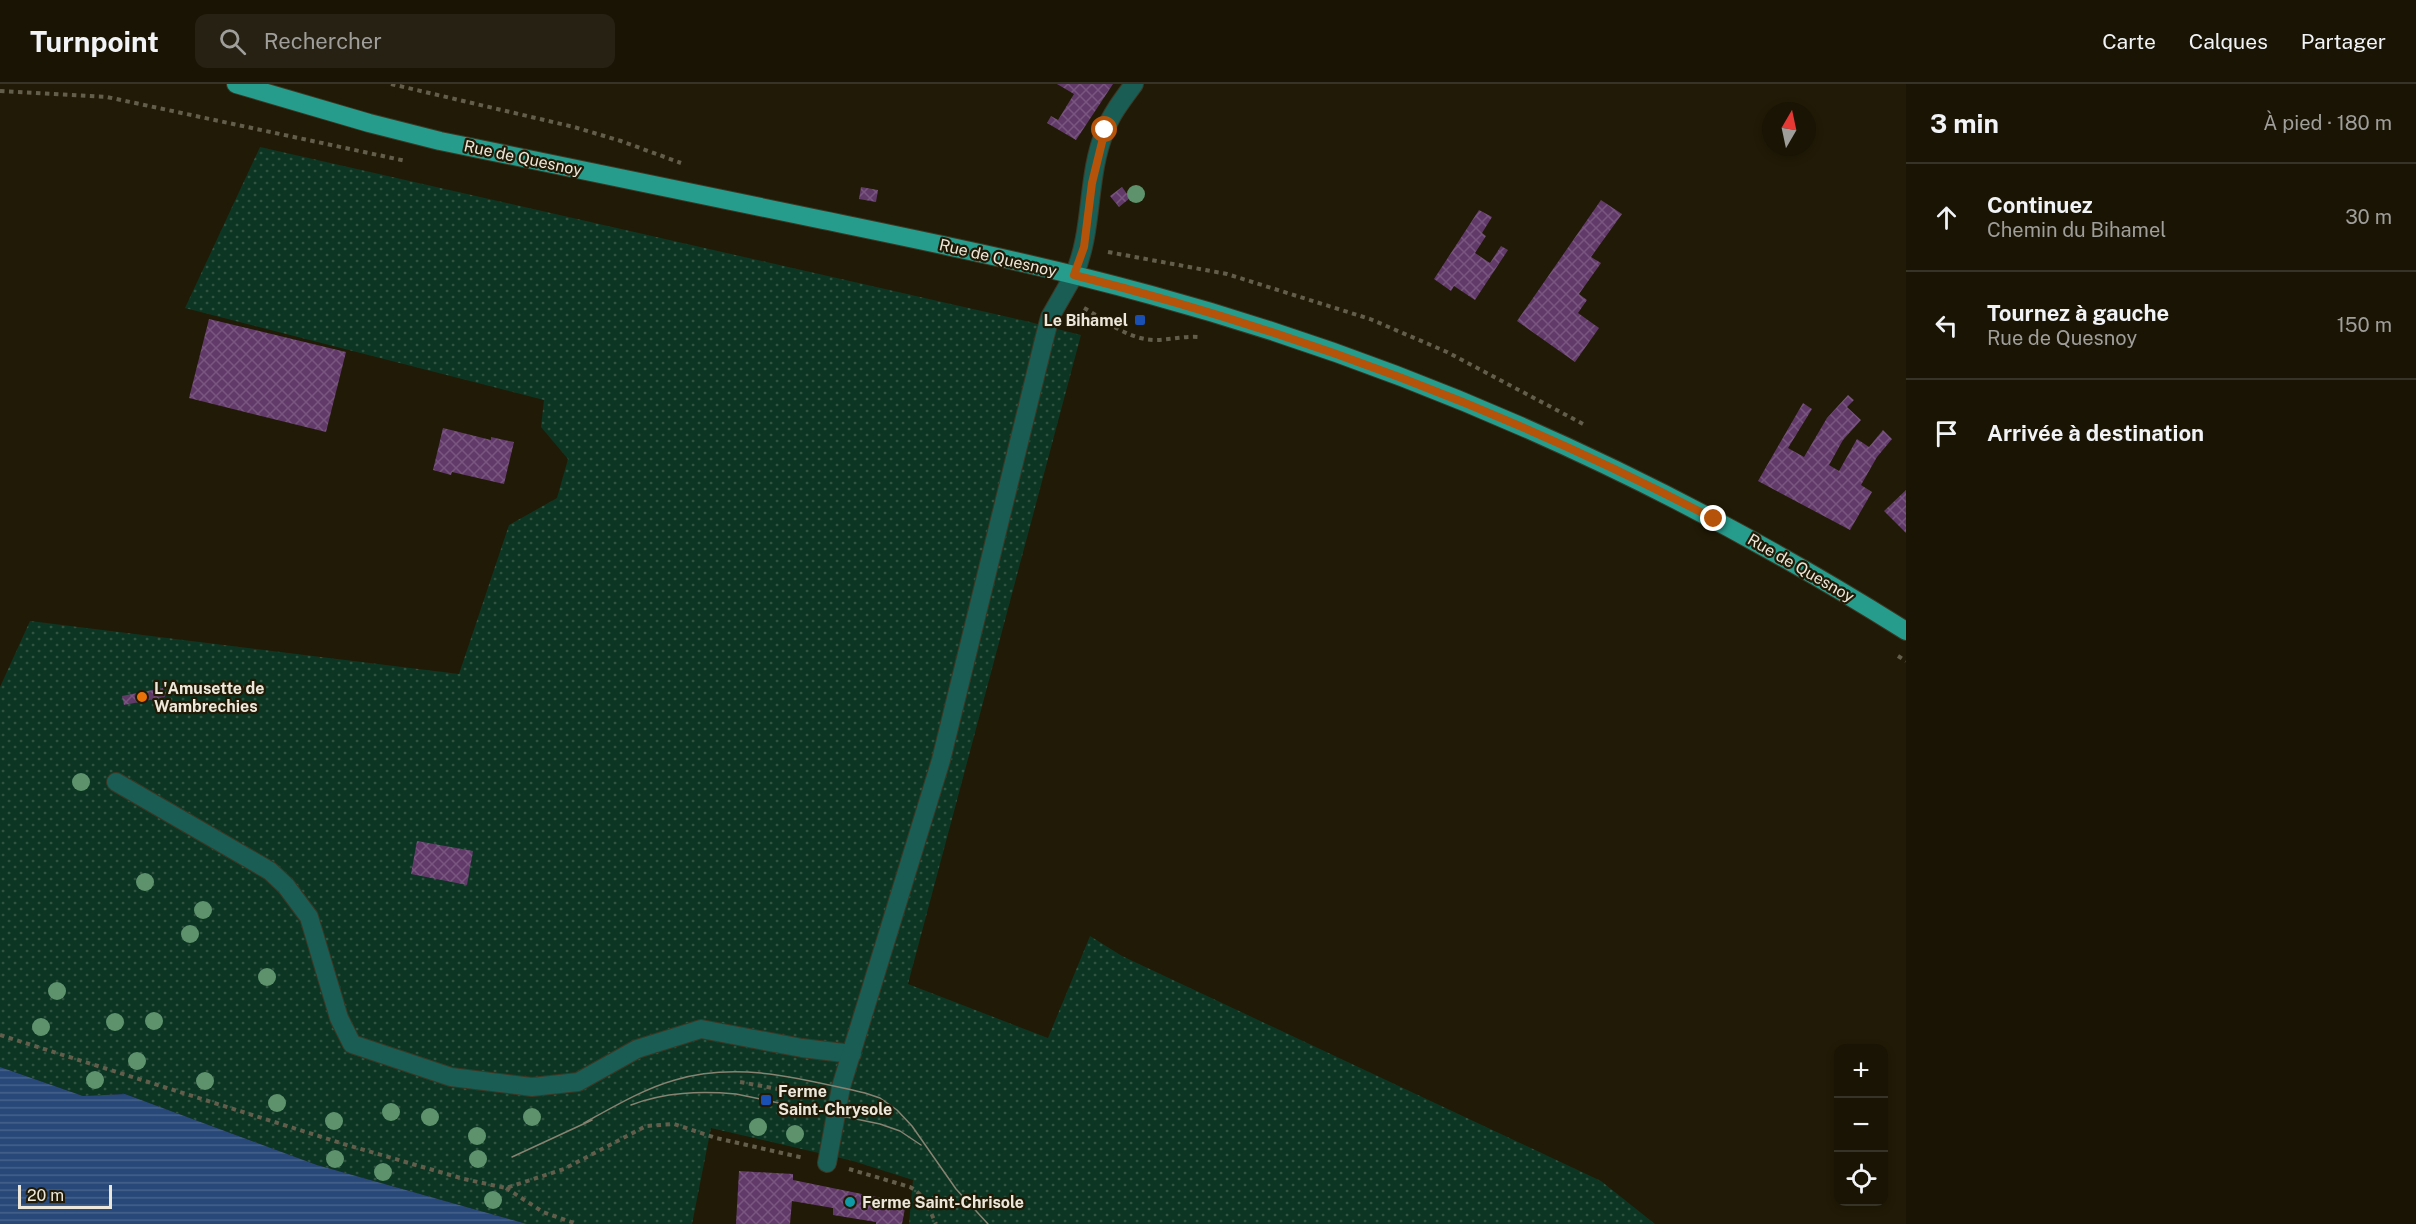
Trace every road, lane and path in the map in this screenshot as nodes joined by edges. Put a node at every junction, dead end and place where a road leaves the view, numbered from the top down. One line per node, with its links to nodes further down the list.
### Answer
1 (236, 84): 5 (main road, Rue de Quesnoy)
2 (263, 84): 5 (main road, Rue de Quesnoy)
3 (1134, 84): 7 (street)
4 (0, 91): 6 (path)
5 (316, 107): 7 (main road, Rue de Quesnoy)
6 (414, 162)
7 (1074, 275): 8 (street); 10 (main road, Rue de Quesnoy)
8 (1060, 297): 9 (path); 15 (street)
9 (1206, 339)
10 (1906, 631)
11 (1896, 655): 12 (path)
12 (1906, 661)
13 (116, 782): 15 (street)
14 (0, 1035): 19 (path)
15 (852, 1054): 18 (street)
16 (740, 1082): 17 (path)
17 (813, 1096)
18 (827, 1163): 19 (path); 21 (path)
19 (506, 1188): 20 (path)
20 (577, 1224)
21 (936, 1224)

